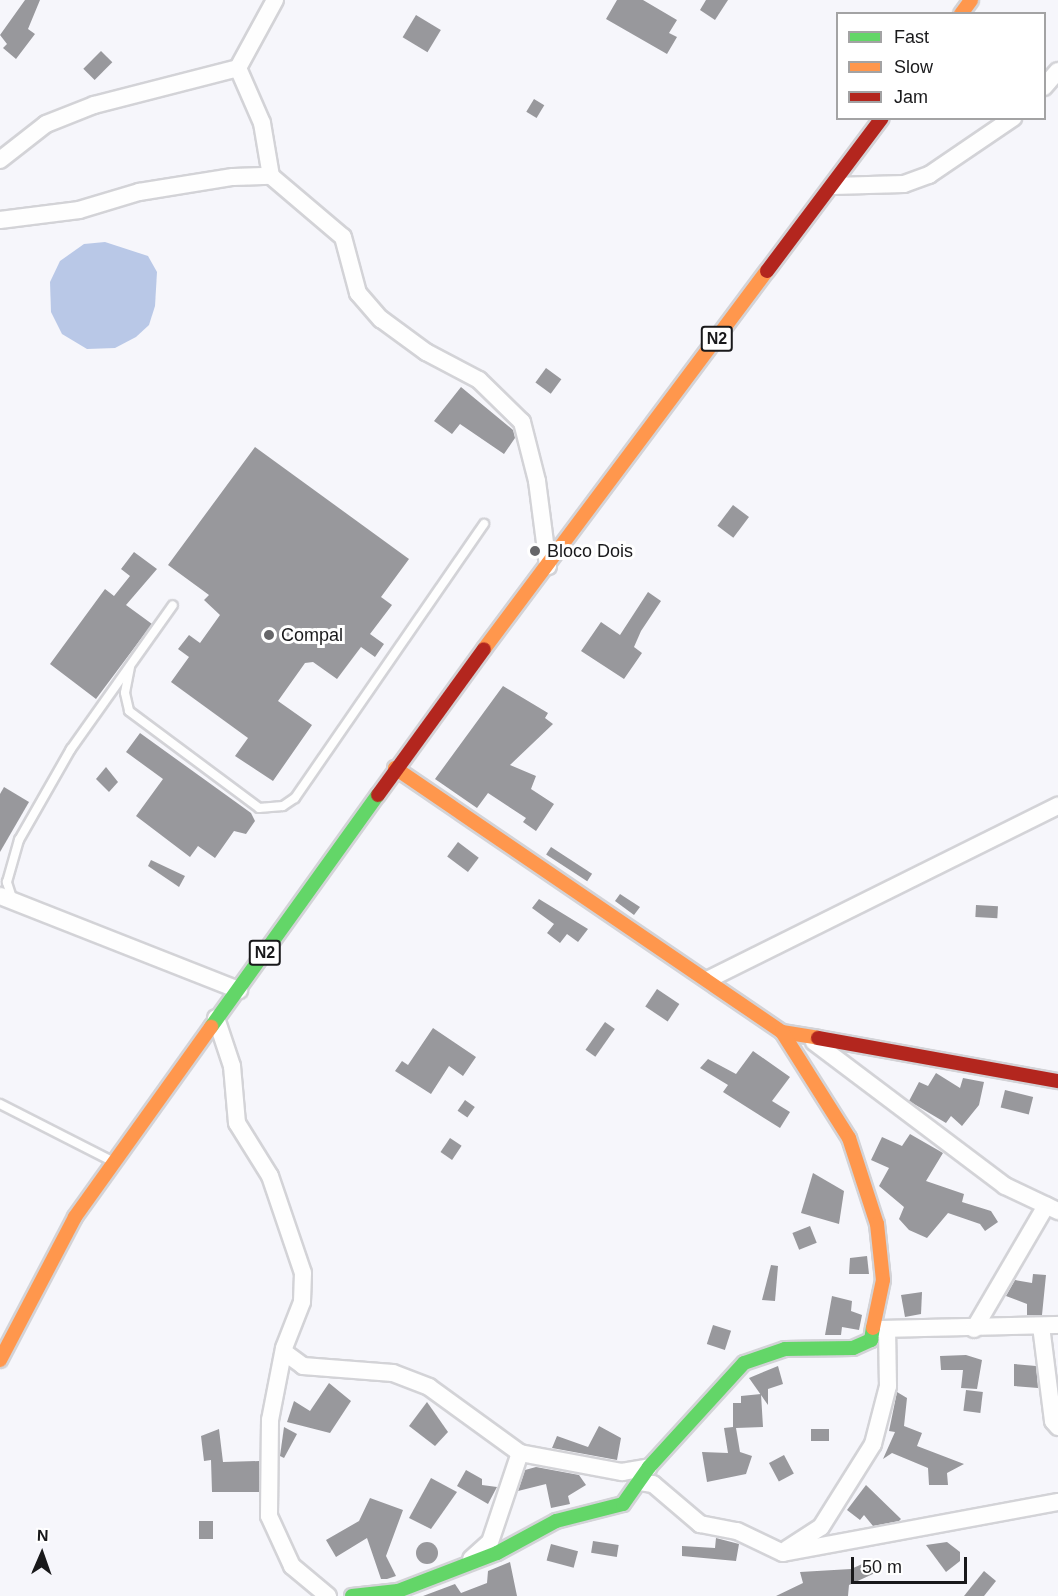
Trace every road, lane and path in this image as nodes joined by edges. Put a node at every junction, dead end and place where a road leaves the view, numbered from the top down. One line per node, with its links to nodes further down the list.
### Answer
1 (275, 0): 2 (street)
2 (238, 68): 7 (street); 8 (street)
3 (1058, 71): 4 (street)
4 (1046, 85)
5 (881, 120): 9 (street, N2)
6 (1010, 120): 9 (street)
7 (0, 160)
8 (271, 176): 10 (street); 12 (street)
9 (833, 186): 12 (street, N2)
10 (0, 220)
11 (483, 524): 14 (lane)
12 (548, 566): 15 (street, N2)
13 (173, 605): 14 (lane)
14 (130, 666): 17 (lane)
15 (395, 768): 18 (street); 19 (street, N2)
16 (1058, 806): 18 (street)
17 (7, 899): 19 (street)
18 (709, 979): 21 (street)
19 (239, 990): 20 (street, N2)
20 (216, 1018): 25 (street, N2); 30 (street)
21 (782, 1032): 22 (street); 29 (street)
22 (814, 1042): 23 (street); 26 (street)
23 (1058, 1081)
24 (0, 1104): 25 (lane)
25 (113, 1162): 31 (street, N2)
26 (1052, 1208): 28 (street)
27 (1050, 1325): 28 (street); 32 (street)
28 (974, 1329): 29 (street)
29 (882, 1330): 34 (street); 37 (street)
30 (284, 1352): 33 (street); 39 (street)
31 (0, 1360)
32 (1058, 1427)
33 (519, 1453): 34 (street); 38 (street)
34 (649, 1467): 35 (street)
35 (640, 1482): 37 (street); 38 (street)
36 (1058, 1502): 37 (street)
37 (783, 1552)
38 (460, 1566): 40 (street)
39 (328, 1596)
40 (352, 1596)

